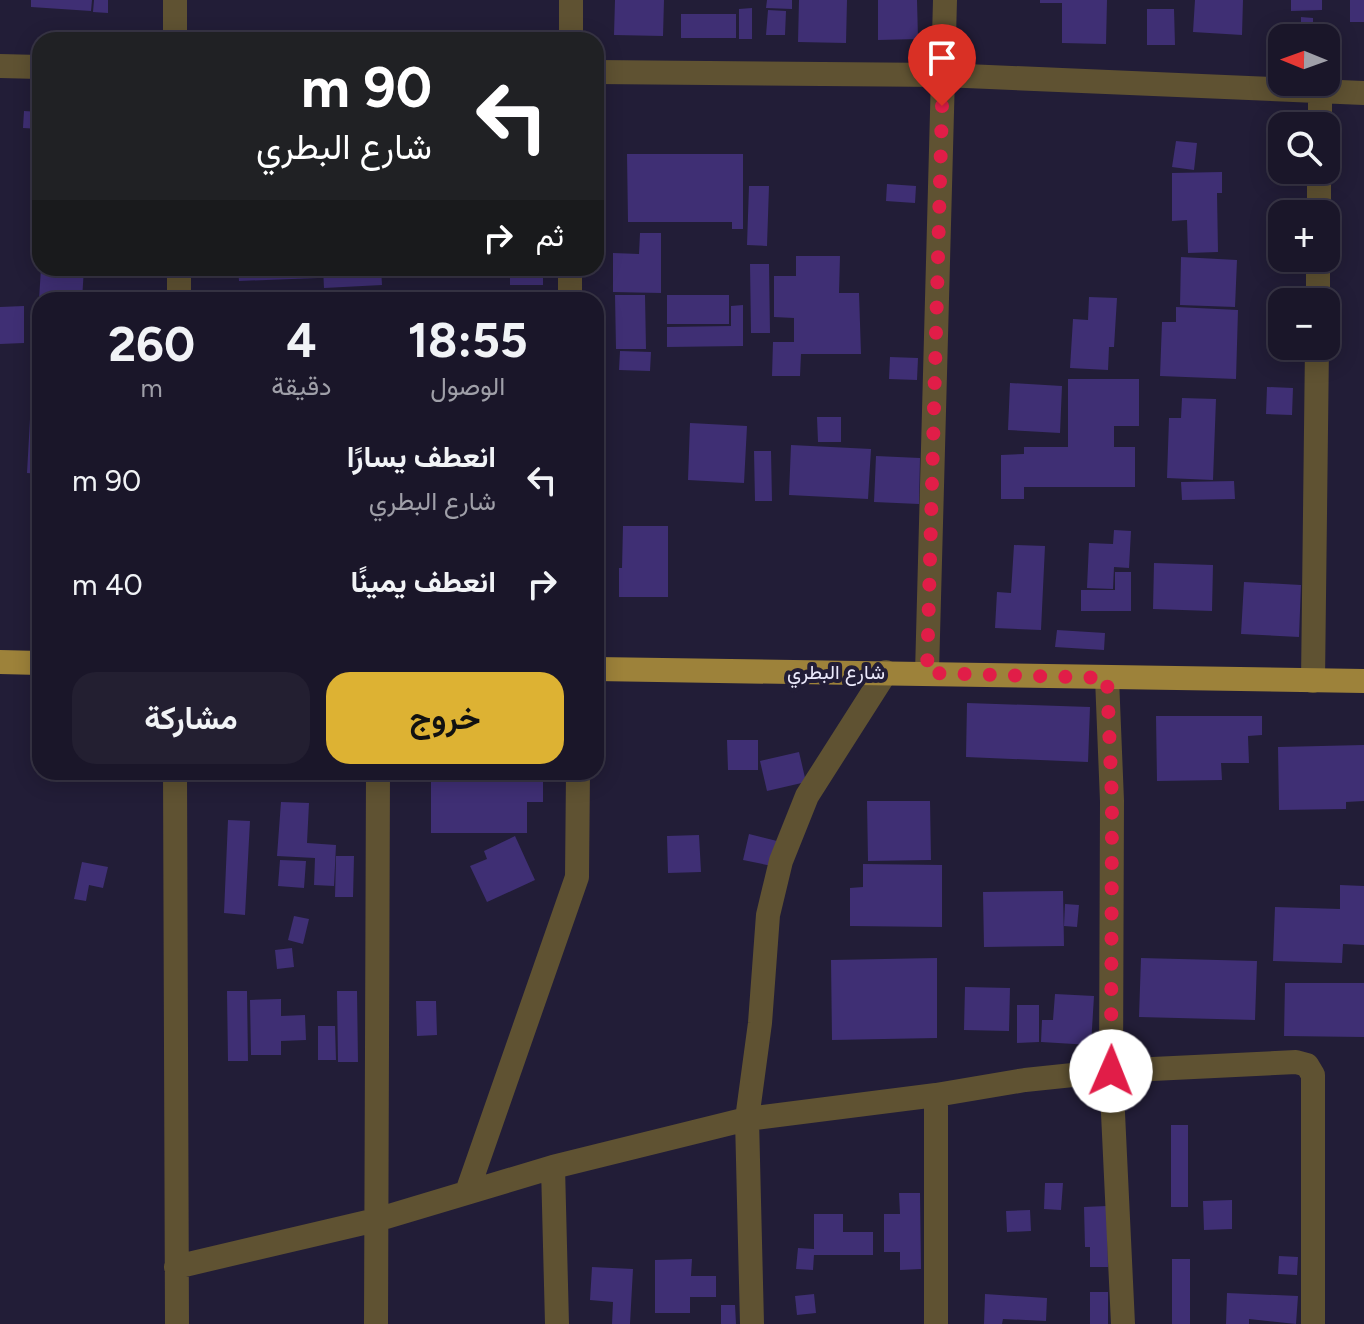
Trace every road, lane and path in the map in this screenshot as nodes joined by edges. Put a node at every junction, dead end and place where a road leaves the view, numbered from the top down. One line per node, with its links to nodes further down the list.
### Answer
1 (175, 0): 4 (street)
2 (571, 0): 5 (street)
3 (945, 0): 9 (street)
4 (175, 32)
5 (571, 32)
6 (0, 66): 7 (street)
7 (32, 67)
8 (604, 72): 9 (street)
9 (943, 75): 10 (street); 18 (street)
10 (1268, 89)
11 (1340, 92): 12 (street)
12 (1364, 93)
13 (1317, 360): 20 (street)
14 (0, 662): 15 (main road)
15 (32, 663)
16 (604, 669): 17 (main road, شارع البطري)
17 (886, 672): 18 (main road, شارع البطري); 27 (street)
18 (927, 673): 19 (main road, شارع البطري)
19 (1107, 678): 20 (main road, شارع البطري); 25 (street)
20 (1313, 681): 21 (main road, شارع البطري)
21 (1364, 681)
22 (175, 780): 31 (street)
23 (378, 780): 30 (street)
24 (578, 780): 29 (street)
25 (1111, 1071): 26 (street); 37 (street); 38 (street)
26 (936, 1095): 27 (street); 36 (street)
27 (747, 1119): 28 (street); 35 (street)
28 (553, 1167): 29 (street); 34 (street)
29 (467, 1192): 30 (street)
30 (376, 1220): 31 (street); 33 (street)
31 (176, 1267): 32 (street)
32 (177, 1324)
33 (376, 1324)
34 (557, 1324)
35 (752, 1324)
36 (936, 1324)
37 (1123, 1324)
38 (1313, 1324)

